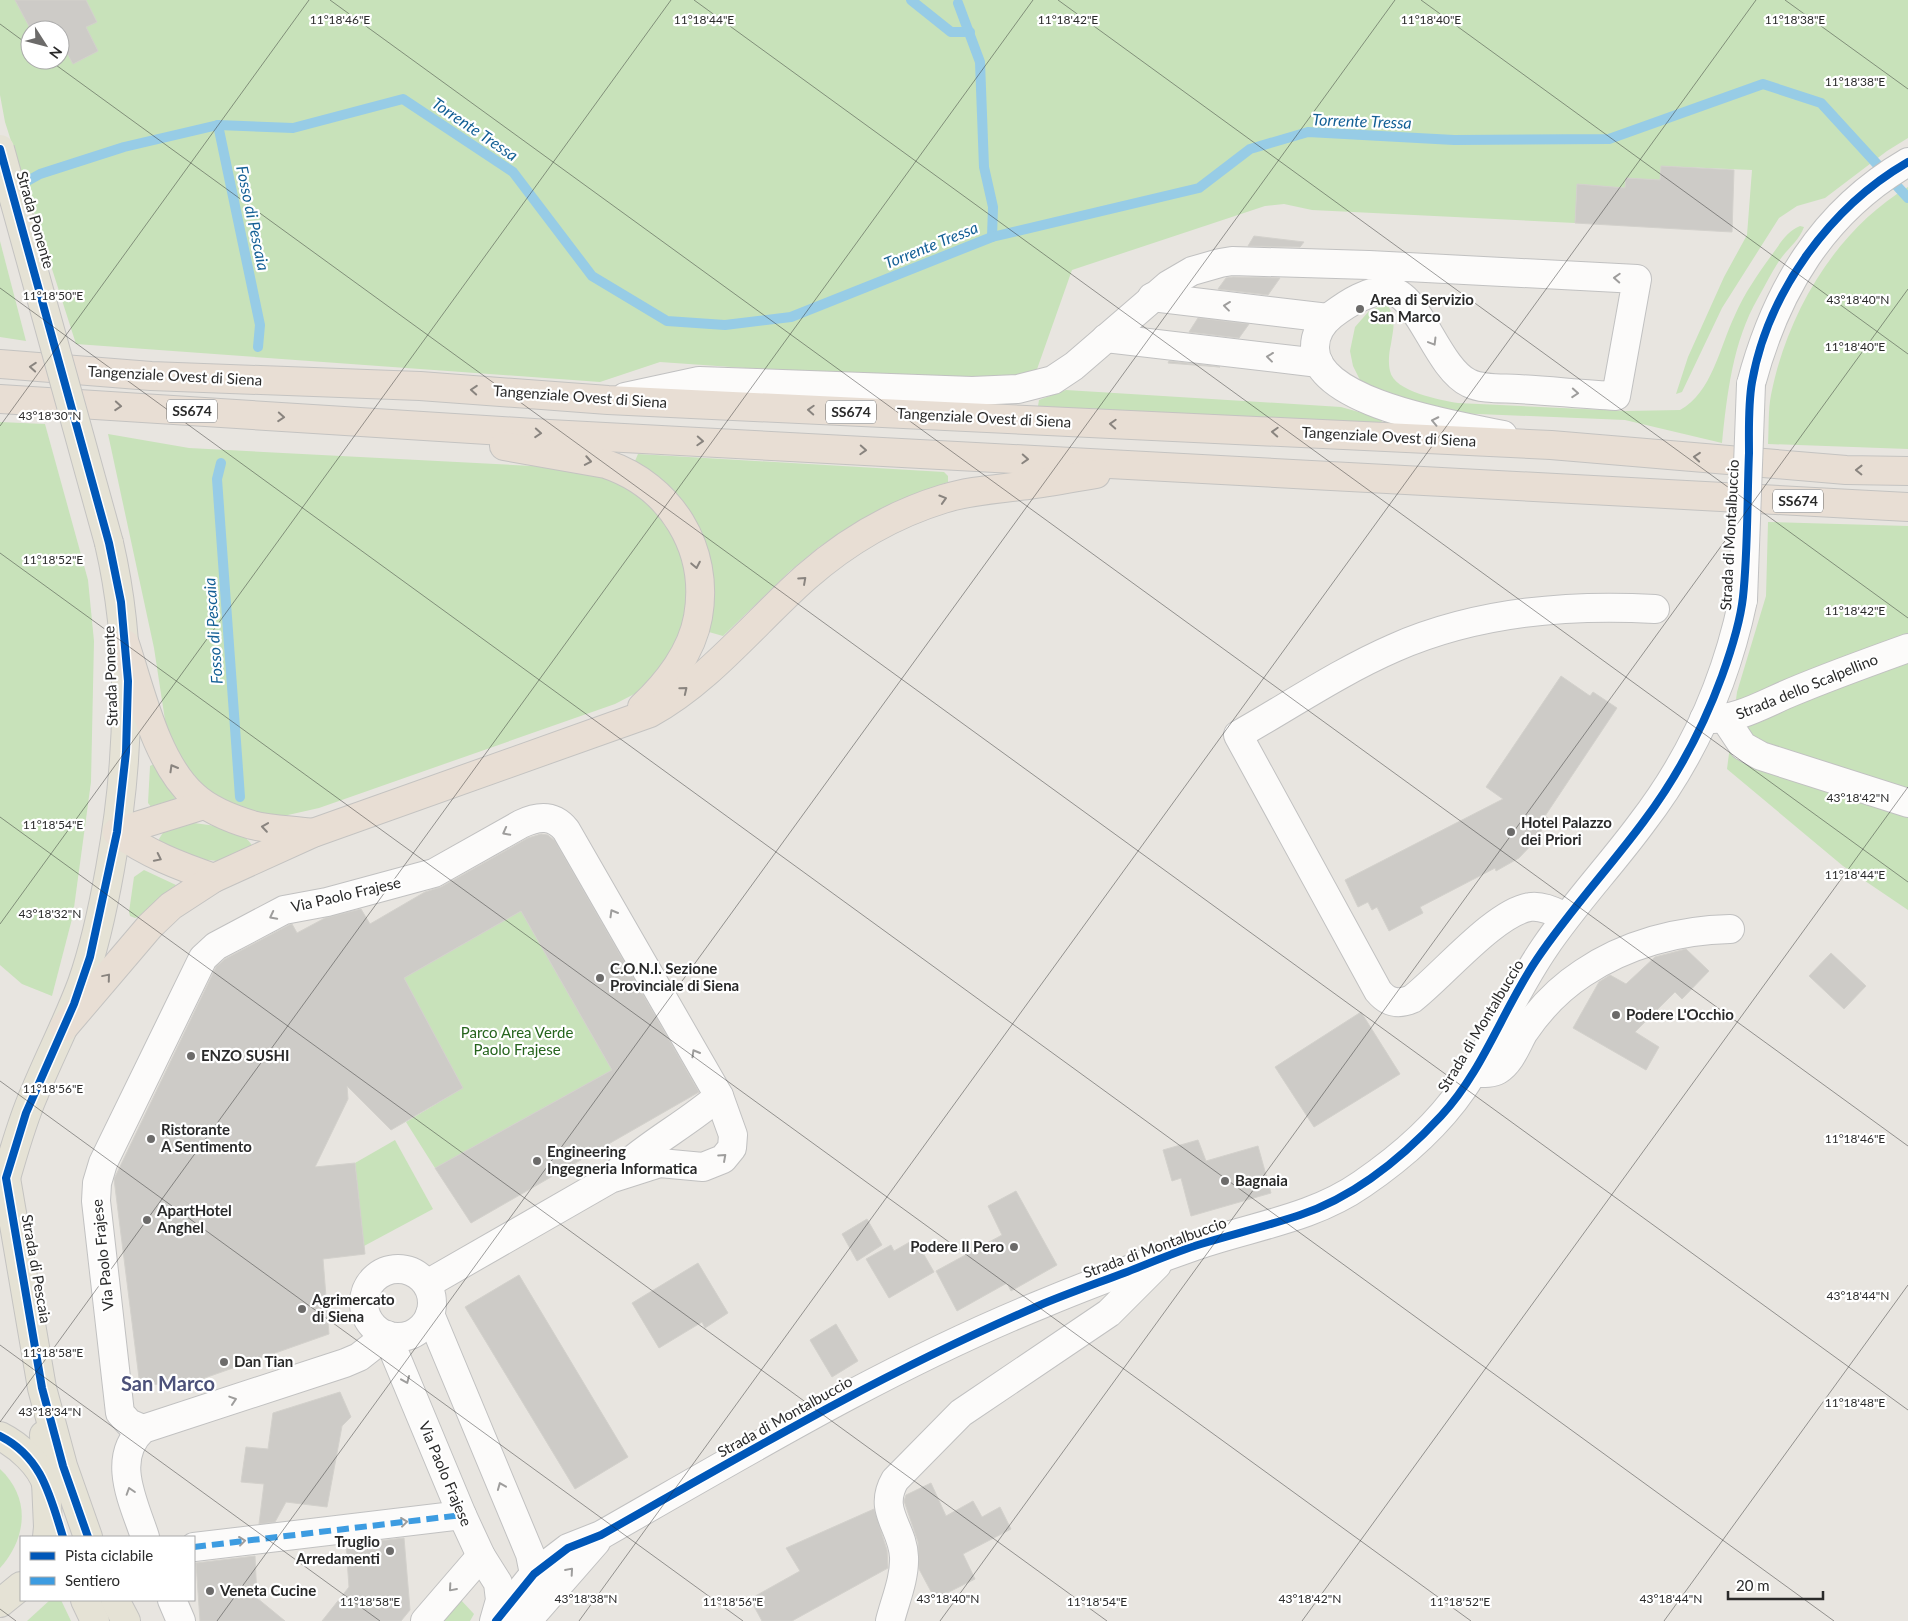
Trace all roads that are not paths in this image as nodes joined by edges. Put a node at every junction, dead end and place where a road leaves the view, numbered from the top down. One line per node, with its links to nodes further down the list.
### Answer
1 (0, 148): 17 (main road, Strada Ponente, bridge)
2 (1908, 162): 19 (street, Strada di Montalbuccio, bridge)
3 (1369, 265): 4 (street); 5 (street); 5 (street, one-way to 3)
4 (1152, 297): 5 (street, one-way to 4); 6 (street)
5 (1338, 310): 7 (street)
6 (1106, 338): 7 (street, one-way to 6); 10 (street)
7 (1319, 362): 12 (street, one-way to 7)
8 (0, 364): 10 (highway, Tangenziale Ovest di Siena / SS674, one-way to 8)
9 (0, 399): 11 (highway, SS674, one-way to 11)
10 (608, 400): 12 (highway, Tangenziale Ovest di Siena / SS674, one-way to 10)
11 (385, 424): 13 (highway, SS674, one-way to 13); 20 (highway, one-way to 20)
12 (1551, 445): 14 (highway, Tangenziale Ovest di Siena / SS674, one-way to 12)
13 (1149, 466): 15 (highway, SS674); 20 (highway, one-way to 13)
14 (1908, 471)
15 (1908, 507)
16 (1655, 609): 26 (street)
17 (125, 644): 22 (highway, one-way to 17); 23 (main road, Strada Ponente)
18 (1908, 648): 19 (street, Strada dello Scalpellino)
19 (1715, 719): 21 (street); 26 (street, Strada di Montalbuccio)
20 (626, 721): 24 (highway)
21 (1908, 803)
22 (204, 805): 23 (highway); 24 (highway, one-way to 22)
23 (117, 832): 25 (highway, one-way to 25); 28 (main road, Strada Ponente)
24 (313, 833): 25 (highway)
25 (214, 878): 28 (highway, one-way to 25)
26 (1566, 917): 29 (street, Strada di Montalbuccio)
27 (1730, 929): 29 (street)
28 (64, 1027): 32 (main road, Strada Ponente)
29 (1472, 1073): 33 (street, Strada di Montalbuccio)
30 (719, 1096): 31 (street, Via Paolo Frajese); 31 (street, Via Paolo Frajese, one-way to 30); 38 (street, Via Paolo Frajese, one-way to 38)
31 (610, 1179): 34 (street, Via Paolo Frajese)
32 (3, 1188): 37 (main road, Strada di Pescaia)
33 (1166, 1257): 43 (street, Strada di Montalbuccio); 64 (street)
34 (427, 1284): 35 (street); 36 (street, Via Paolo Frajese)
35 (430, 1314): 36 (street); 42 (street, one-way to 35)
36 (387, 1335): 38 (street, one-way to 36); 41 (street, Via Paolo Frajese, one-way to 41)
37 (42, 1388): 40 (main road, Strada di Pescaia); 46 (main road, Strada di Pescaia)
38 (144, 1429): 47 (street, one-way to 38)
39 (0, 1436): 40 (main road, Strada di Pescaia)
40 (45, 1480): 44 (main road, Strada di Pescaia); 45 (main road, Strada di Pescaia)
41 (462, 1515): 48 (street, one-way to 41); 50 (street, Via Paolo Frajese)
42 (520, 1531): 49 (street); 51 (street)
43 (602, 1535): 49 (street, Strada di Montalbuccio); 63 (street, Strada di Montalbuccio, one-way to 43)
44 (47, 1536)
45 (63, 1536)
46 (88, 1536)
47 (146, 1536)
48 (195, 1547)
49 (568, 1548): 51 (street, Strada di Montalbuccio)
50 (481, 1556): 60 (street, one-way to 60); 61 (street, Via Paolo Frajese)
51 (534, 1574): 61 (street, Strada di Montalbuccio); 62 (street)
52 (20, 1587): 56 (main road)
53 (86, 1601): 57 (main road)
54 (116, 1601): 58 (main road)
55 (172, 1601): 59 (street)
56 (0, 1603)
57 (96, 1621)
58 (126, 1621)
59 (181, 1621)
60 (425, 1621)
61 (495, 1621)
62 (511, 1621)
63 (527, 1621)
64 (890, 1621)

